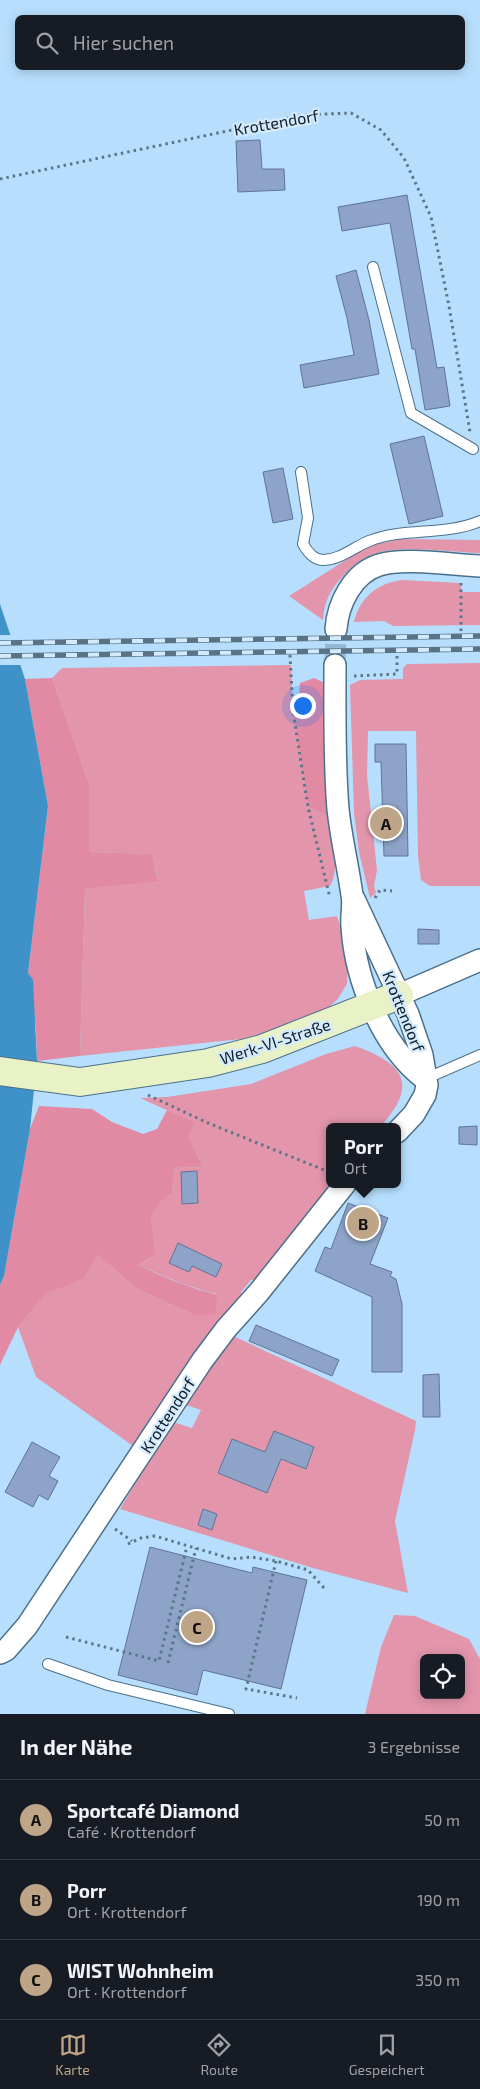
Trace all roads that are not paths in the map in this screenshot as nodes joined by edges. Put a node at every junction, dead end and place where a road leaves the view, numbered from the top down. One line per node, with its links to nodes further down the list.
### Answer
1 (372, 267): 2 (lane)
2 (473, 449)
3 (301, 472): 4 (lane)
4 (480, 520)
5 (480, 566): 6 (street)
6 (336, 629)
7 (335, 665): 8 (street, Krottendorf)
8 (363, 898): 10 (street, Krottendorf); 11 (street, Krottendorf)
9 (480, 960): 10 (street, Werk-VI-Straße)
10 (399, 995): 11 (main road, Werk-VI-Straße); 14 (street, Krottendorf)
11 (372, 1006): 13 (main road, Werk-VI-Straße); 14 (street, Krottendorf)
12 (480, 1055): 14 (lane)
13 (0, 1072)
14 (426, 1082): 15 (street, Krottendorf)
15 (401, 1128)
16 (342, 1188): 17 (street, Krottendorf)
17 (0, 1653)
18 (48, 1664): 19 (lane)
19 (229, 1714)

